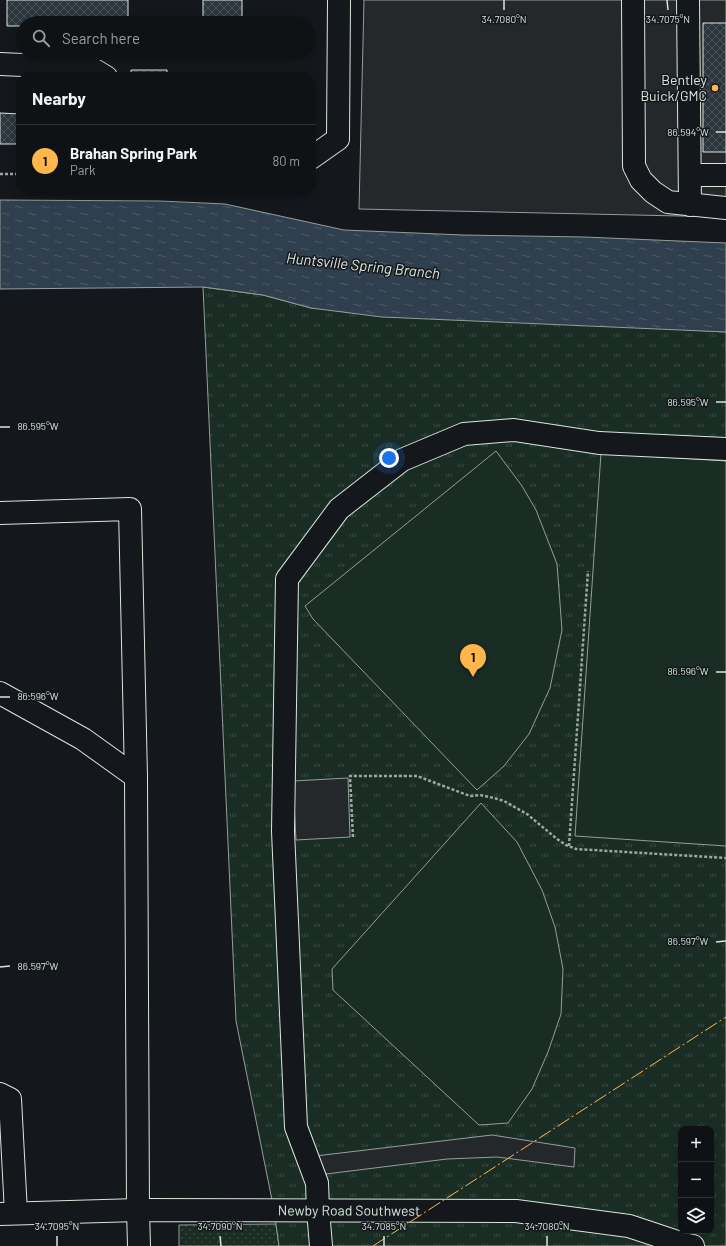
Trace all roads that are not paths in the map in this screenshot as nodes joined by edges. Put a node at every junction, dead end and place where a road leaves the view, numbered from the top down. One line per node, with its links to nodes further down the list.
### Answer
1 (339, 0): 6 (street)
2 (633, 0): 9 (street)
3 (688, 0): 7 (street)
4 (0, 64): 5 (street)
5 (98, 72)
6 (316, 154)
7 (690, 175): 8 (street); 9 (street)
8 (726, 175)
9 (690, 205): 10 (street)
10 (726, 208)
11 (726, 449): 17 (street)
12 (0, 513): 14 (street)
13 (0, 693): 14 (street)
14 (136, 777): 16 (street)
15 (0, 1094): 18 (street)
16 (138, 1210): 17 (street, Newby Road Southwest); 18 (street, Newby Road Southwest); 19 (street)
17 (318, 1210): 20 (street); 21 (street, Newby Road Southwest)
18 (8, 1213)
19 (139, 1246)
20 (321, 1246)
21 (693, 1246)

